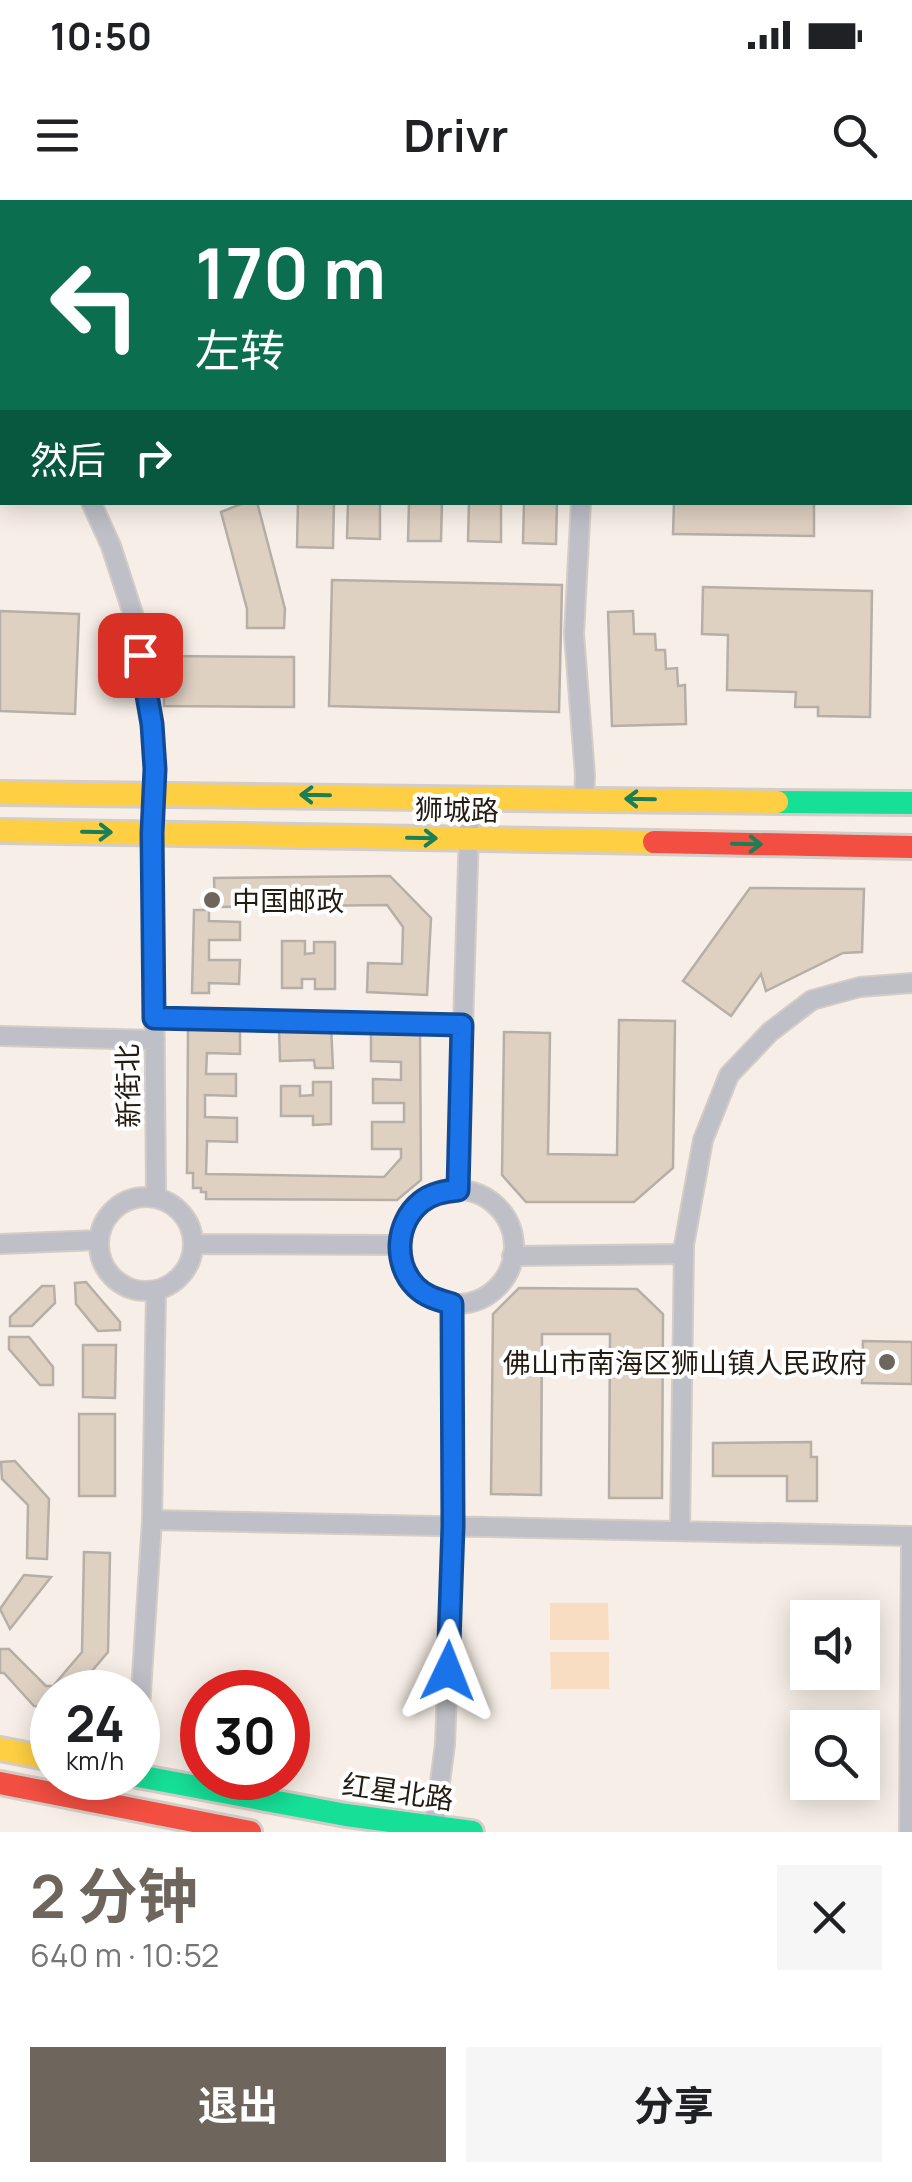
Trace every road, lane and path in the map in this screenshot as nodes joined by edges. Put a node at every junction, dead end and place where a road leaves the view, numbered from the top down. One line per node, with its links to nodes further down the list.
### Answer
1 (92, 505): 4 (street, 新街北)
2 (581, 505): 6 (street)
3 (0, 793): 4 (street, 狮城路)
4 (153, 793): 5 (street, 狮城路, one-way to 4); 9 (street, 新街北)
5 (470, 797): 6 (street, 狮城路); 10 (street)
6 (584, 798): 7 (street, 狮城路, one-way to 6)
7 (912, 802)
8 (0, 831): 9 (street, 狮城路, one-way to 9)
9 (152, 833): 10 (street, 狮城路, one-way to 10); 13 (street, 新街北)
10 (468, 839): 11 (street, 狮城路, one-way to 11); 14 (street)
11 (912, 847)
12 (912, 983): 23 (street)
13 (154, 1018): 14 (street); 16 (street, 新街北)
14 (462, 1025): 17 (street)
15 (0, 1036): 16 (street)
16 (154, 1040): 18 (street, 新街北)
17 (458, 1190): 22 (street); 24 (street)
18 (156, 1198): 19 (street); 21 (street)
19 (99, 1240): 20 (street); 25 (street)
20 (0, 1244)
21 (194, 1244): 22 (street); 25 (street)
22 (400, 1245): 26 (street)
23 (684, 1254): 24 (street); 29 (street)
24 (512, 1256): 26 (street)
25 (156, 1291): 27 (street)
26 (452, 1304): 28 (street)
27 (152, 1520): 28 (street); 30 (street)
28 (453, 1526): 29 (street); 35 (street)
29 (680, 1530): 38 (street)
30 (142, 1670)
31 (0, 1748): 32 (street)
32 (30, 1754)
33 (160, 1780): 35 (street, 红星北路)
34 (0, 1783): 36 (street)
35 (433, 1831): 37 (street, 红星北路)
36 (250, 1832)
37 (472, 1832)
38 (909, 1832)

